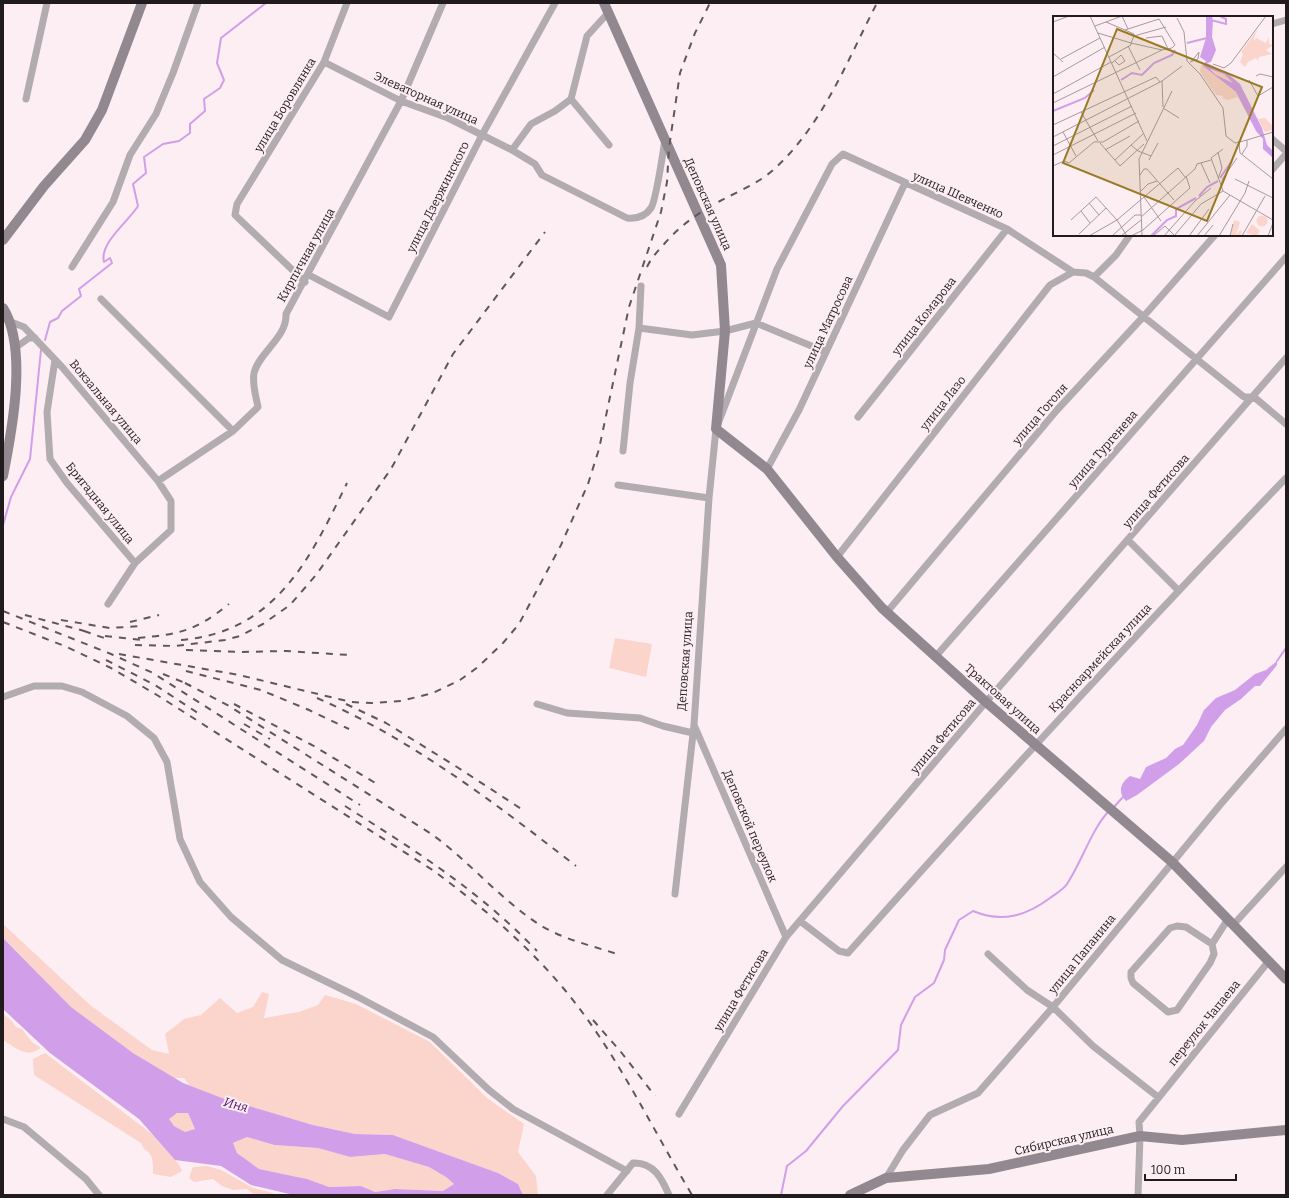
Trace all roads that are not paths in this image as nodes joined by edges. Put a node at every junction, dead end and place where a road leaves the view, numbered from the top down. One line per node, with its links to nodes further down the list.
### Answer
1 (47, 3): 12 (street)
2 (142, 3): 28 (street)
3 (198, 3): 30 (street)
4 (347, 3): 11 (street, улица Боровлянка)
5 (443, 3): 14 (street, Кирпичная улица)
6 (555, 3): 15 (street, улица Дзержинского)
7 (604, 3): 8 (street, Деповская улица)
8 (608, 13): 13 (street); 16 (street, Деповская улица)
9 (1286, 20): 10 (street)
10 (1273, 24)
11 (324, 62): 14 (street, Элеваторная улица); 34 (street, улица Боровлянка)
12 (26, 99)
13 (571, 99): 18 (street); 19 (street)
14 (401, 101): 15 (street, Элеваторная улица); 32 (street, Кирпичная улица)
15 (482, 135): 19 (street, Элеваторная улица); 32 (street, улица Дзержинского)
16 (665, 140): 19 (street, Элеваторная улица); 42 (street, Деповская улица)
17 (1273, 140): 20 (street)
18 (609, 145)
19 (512, 150)
20 (1286, 150)
21 (1286, 154): 23 (street)
22 (832, 164): 24 (street, улица Шевченко); 40 (street, Деповская улица)
23 (1273, 169)
24 (905, 183): 25 (street, улица Шевченко); 45 (street, улица Матросова)
25 (1007, 229): 31 (street, улица Шевченко); 50 (street, улица Комарова)
26 (1129, 236): 33 (street)
27 (1214, 236): 38 (street, улица Гоголя)
28 (3, 240)
29 (1286, 257): 48 (street, улица Тургенева)
30 (72, 267)
31 (1073, 272): 33 (street); 62 (street, улица Лазо)
32 (309, 275): 34 (street, Кирпичная улица)
33 (1094, 277): 38 (street)
34 (305, 282): 53 (street, Кирпичная улица)
35 (641, 286): 41 (street)
36 (101, 299): 53 (street)
37 (3, 308): 39 (street)
38 (1143, 317): 48 (street); 66 (street, улица Гоголя)
39 (11, 322): 43 (street, Вокзальная улица); 44 (street)
40 (756, 323): 42 (street); 45 (street); 52 (street, Деповская улица)
41 (639, 328): 42 (street); 54 (street)
42 (725, 331): 52 (street, Деповская улица)
43 (35, 338): 44 (street); 47 (street, Вокзальная улица)
44 (15, 348): 56 (street)
45 (826, 352): 55 (street, улица Матросова)
46 (1286, 358): 49 (street, улица Фетисова)
47 (55, 360): 58 (street, Вокзальная улица); 63 (street, Бригадная улица)
48 (1197, 360): 49 (street); 67 (street, улица Тургенева)
49 (1254, 397): 51 (street); 61 (street, улица Фетисова)
50 (858, 417)
51 (1286, 424)
52 (716, 429): 55 (street, Трактовая улица); 60 (street, Деповская улица)
53 (233, 432): 58 (street, Кирпичная улица)
54 (623, 451)
55 (767, 469): 62 (street, Трактовая улица)
56 (3, 476)
57 (1286, 478): 64 (street, Красноармейская улица)
58 (158, 481): 63 (street, Вокзальная улица)
59 (618, 485): 60 (street)
60 (709, 498): 71 (street, Деповская улица)
61 (1128, 540): 64 (street); 69 (street, улица Фетисова)
62 (837, 557): 66 (street, Трактовая улица)
63 (135, 563): 65 (street, Вокзальная улица)
64 (1178, 590): 74 (street, Красноармейская улица)
65 (108, 604)
66 (887, 612): 67 (street, Трактовая улица)
67 (936, 656): 69 (street, Трактовая улица)
68 (3, 697): 91 (street)
69 (986, 702): 74 (street, Трактовая улица); 78 (street, улица Фетисова)
70 (537, 704): 73 (street)
71 (694, 724): 73 (street, Деповская улица); 80 (street, Деповской переулок)
72 (1286, 729): 75 (street, улица Папанина)
73 (693, 733): 77 (street, Деповская улица)
74 (1035, 745): 75 (street, Трактовая улица); 78 (street, Красноармейская улица)
75 (1172, 862): 79 (street, Трактовая улица); 85 (street, улица Папанина)
76 (1286, 867): 79 (street)
77 (675, 894)
78 (800, 921): 80 (street, улица Фетисова)
79 (1231, 922): 81 (street); 83 (street, Трактовая улица)
80 (786, 937): 87 (street, улица Фетисова)
81 (1212, 944): 81 (street)
82 (988, 954): 85 (street)
83 (1268, 962): 84 (street, Трактовая улица); 86 (street, переулок Чапаева)
84 (1286, 978)
85 (1053, 1007): 86 (street); 93 (street, улица Папанина)
86 (1158, 1098): 90 (street, переулок Чапаева)
87 (679, 1114)
88 (3, 1119): 94 (street)
89 (1286, 1130): 90 (street, Сибирская улица)
90 (1140, 1136): 93 (street, Сибирская улица); 99 (street, переулок Чапаева)
91 (627, 1171): 92 (street); 97 (street)
92 (620, 1178): 95 (street); 96 (street)
93 (886, 1178): 98 (street, Сибирская улица)
94 (99, 1195)
95 (607, 1195)
96 (613, 1195)
97 (669, 1195)
98 (850, 1195)
99 (1138, 1195)

